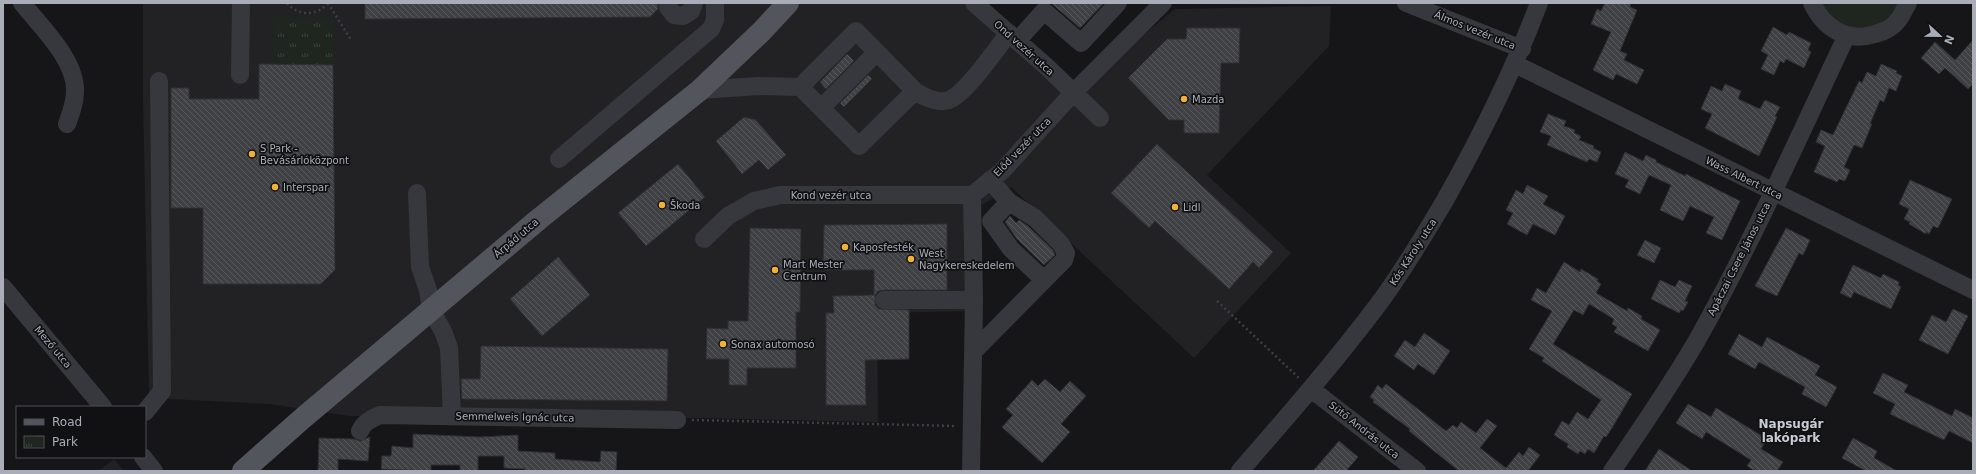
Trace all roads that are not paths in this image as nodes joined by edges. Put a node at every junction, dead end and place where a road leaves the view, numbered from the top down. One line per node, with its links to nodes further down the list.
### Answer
1 (22, 3): 27 (street)
2 (241, 3): 19 (street)
3 (668, 3): 4 (street)
4 (694, 3)
5 (715, 3): 28 (street)
6 (788, 3): 22 (main road, Árpád utca)
7 (974, 3): 16 (street, Ond vezér utca)
8 (1118, 3): 14 (street)
9 (1163, 3): 24 (street, Előd vezér utca)
10 (1406, 3): 18 (street, Álmos vezér utca)
11 (1539, 3): 18 (street, Kós Károly utca)
12 (1812, 3): 15 (street)
13 (1908, 3): 15 (street)
14 (1040, 7): 16 (street)
15 (1847, 35): 30 (street, Apáczai Csere János utca)
16 (1013, 37): 23 (street); 24 (street, Ond vezér utca)
17 (877, 52): 21 (street); 23 (street); 25 (street)
18 (1518, 57): 30 (street, Wass Albert utca); 42 (street, Kós Károly utca)
19 (240, 75)
20 (159, 81): 44 (street)
21 (800, 86): 22 (street); 25 (street)
22 (700, 90): 40 (main road, Árpád utca)
23 (915, 90): 25 (street)
24 (1074, 93): 26 (street, Ond vezér utca); 29 (street, Előd vezér utca)
25 (821, 108)
26 (1100, 118)
27 (66, 124)
28 (559, 159)
29 (990, 180): 32 (street, Előd vezér utca); 33 (street)
30 (1773, 192): 37 (street, Wass Albert utca); 56 (street, Apáczai Csere János utca)
31 (417, 193): 40 (street)
32 (972, 195): 34 (street, Kond vezér utca); 39 (street)
33 (1009, 202): 35 (street); 35 (street)
34 (704, 239)
35 (1044, 280): 41 (street)
36 (3, 287): 43 (street, Mező utca)
37 (1973, 290)
38 (884, 300): 39 (street)
39 (974, 300): 41 (street)
40 (431, 310): 45 (street); 48 (main road, Árpád utca)
41 (973, 352): 53 (street)
42 (1311, 389): 54 (street, Kós Károly utca); 55 (street, Sütő András utca)
43 (102, 406)
44 (146, 411)
45 (452, 416): 46 (street, Semmelweis Ignác utca); 47 (street, Semmelweis Ignác utca)
46 (677, 420)
47 (360, 431)
48 (269, 448): 51 (main road, Árpád utca); 52 (main road)
49 (144, 458): 50 (street)
50 (154, 471)
51 (243, 471)
52 (259, 471)
53 (971, 471)
54 (1240, 471)
55 (1417, 471)
56 (1612, 471)

